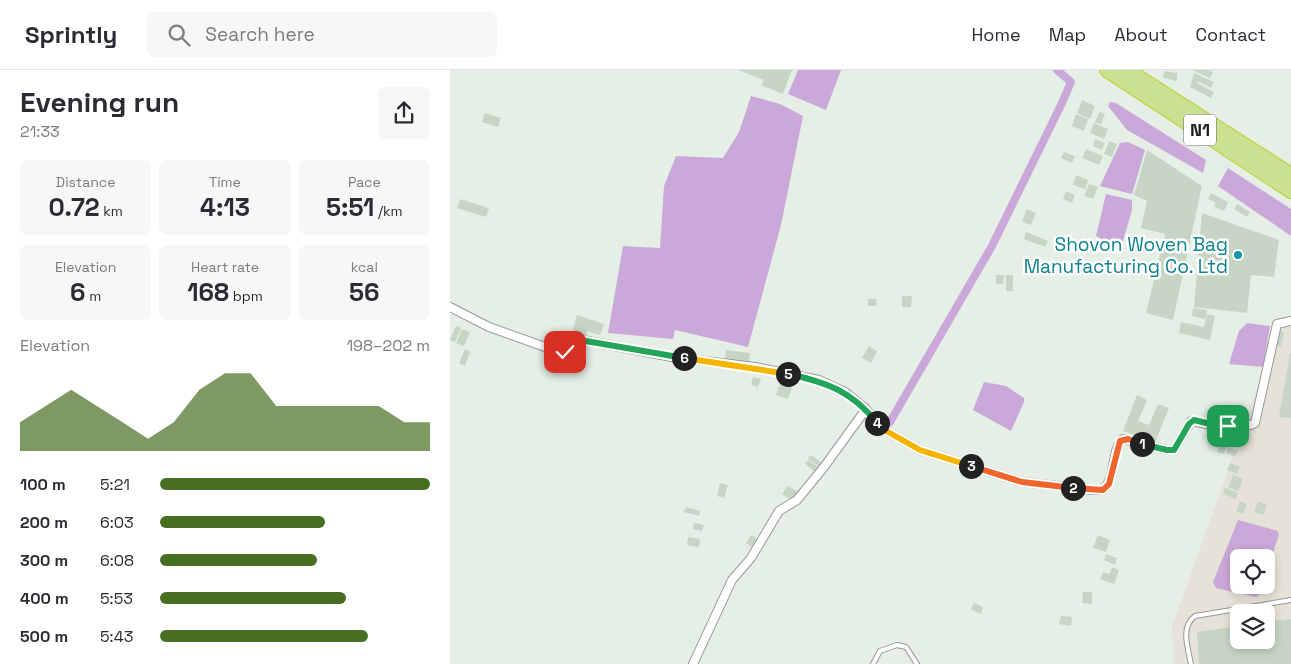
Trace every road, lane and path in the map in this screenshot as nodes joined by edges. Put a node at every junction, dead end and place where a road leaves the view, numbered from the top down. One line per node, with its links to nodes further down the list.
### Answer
1 (1107, 70): 4 (highway, N1)
2 (1127, 70): 3 (highway, N1)
3 (1291, 175)
4 (1291, 191)
5 (450, 307): 7 (street)
6 (1291, 321): 7 (street)
7 (866, 409): 9 (street)
8 (1291, 600): 12 (lane)
9 (693, 664)
10 (873, 664): 11 (lane)
11 (917, 664)
12 (1191, 664)

